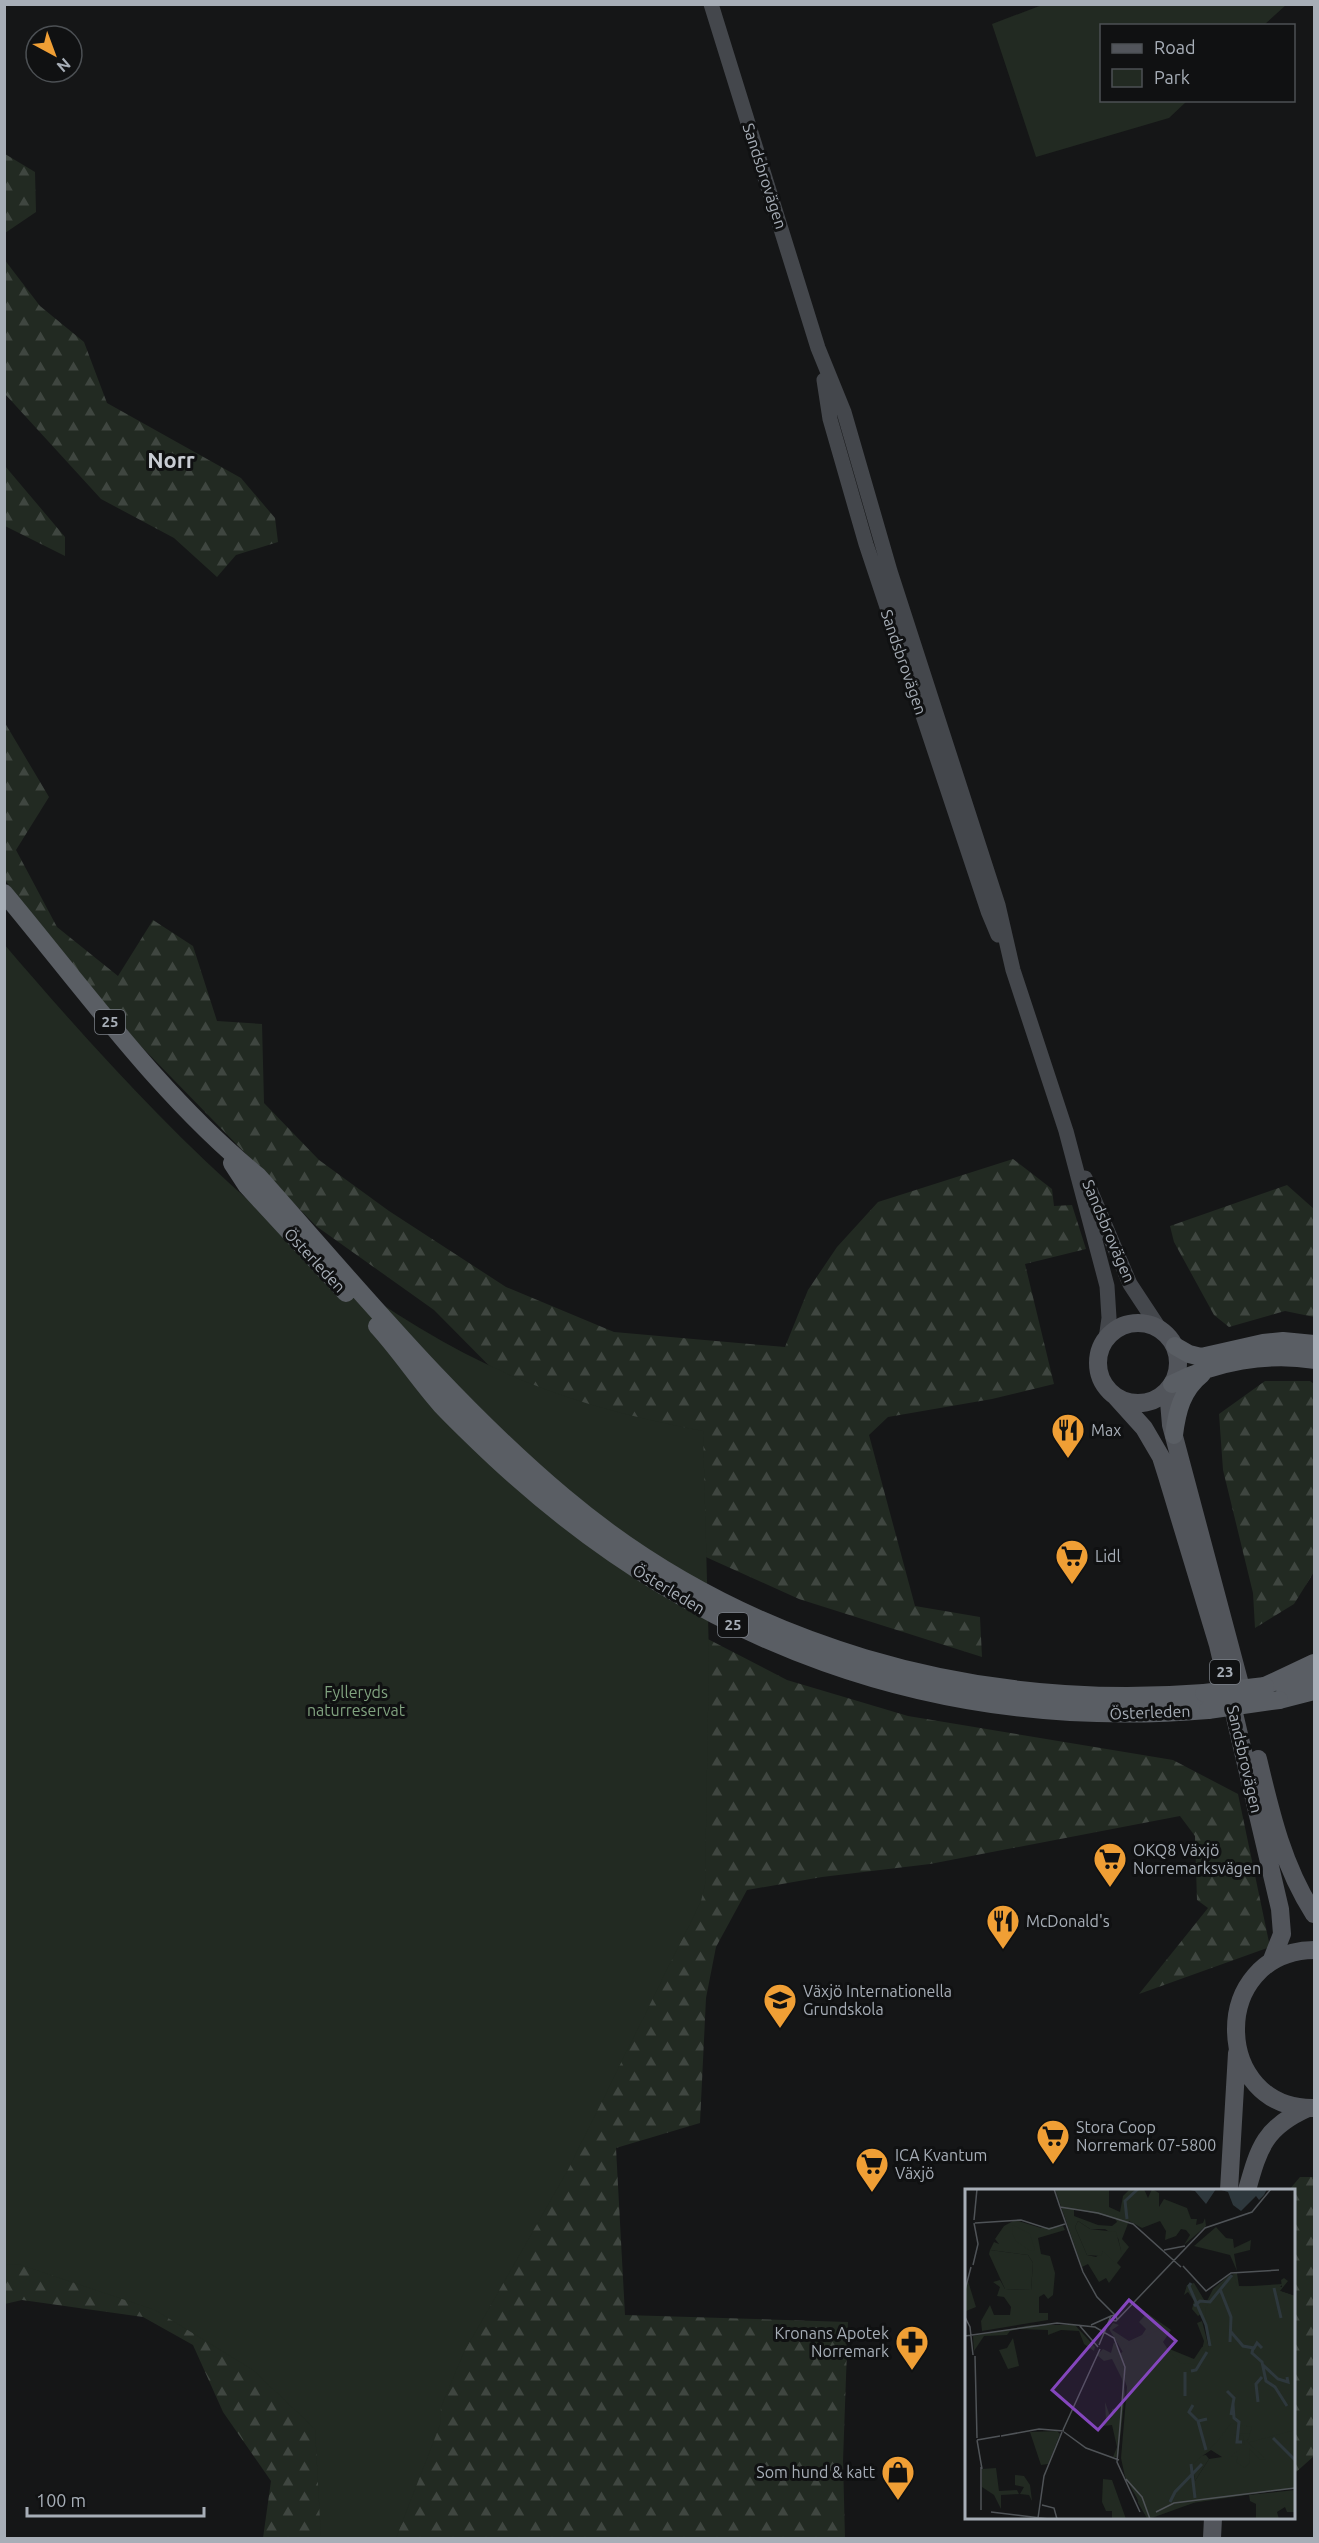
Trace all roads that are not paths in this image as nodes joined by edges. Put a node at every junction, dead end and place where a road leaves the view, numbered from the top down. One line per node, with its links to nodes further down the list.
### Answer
1 (711, 4): 3 (main road, Sandsbrovägen)
2 (4, 892): 19 (highway, Österleden / 25)
3 (1065, 1131): 4 (main road, Sandsbrovägen); 5 (main road, Sandsbrovägen)
4 (1159, 1328): 5 (main road); 7 (main road)
5 (1106, 1339): 11 (main road, 23)
6 (1314, 1344): 7 (highway)
7 (1175, 1346): 10 (main road)
8 (1314, 1360): 9 (highway)
9 (1210, 1368): 10 (highway); 12 (highway)
10 (1170, 1387): 11 (main road); 12 (main road, Sandsbrovägen)
11 (1116, 1397): 22 (main road, Sandsbrovägen / 23)
12 (1174, 1435): 20 (main road, Sandsbrovägen)
13 (1314, 1663): 15 (highway)
14 (1314, 1679): 15 (highway, 25)
15 (1265, 1686): 19 (highway, Österleden / 25, bridge)
16 (1314, 1691): 18 (highway, 25)
17 (1314, 1699): 18 (highway)
18 (1279, 1700): 19 (highway, Österleden / 25, bridge)
19 (1206, 1702)
20 (1314, 1914)
21 (1314, 1950): 22 (main road, 23)
22 (1271, 1962): 23 (main road, 23)
23 (1237, 2048): 24 (main road, 23); 25 (main road, 23)
24 (1311, 2108): 26 (main road, 23)
25 (1229, 2189)
26 (1248, 2189)
27 (1213, 2519): 29 (main road)
28 (1225, 2519): 30 (main road)
29 (1212, 2538)
30 (1224, 2538)

